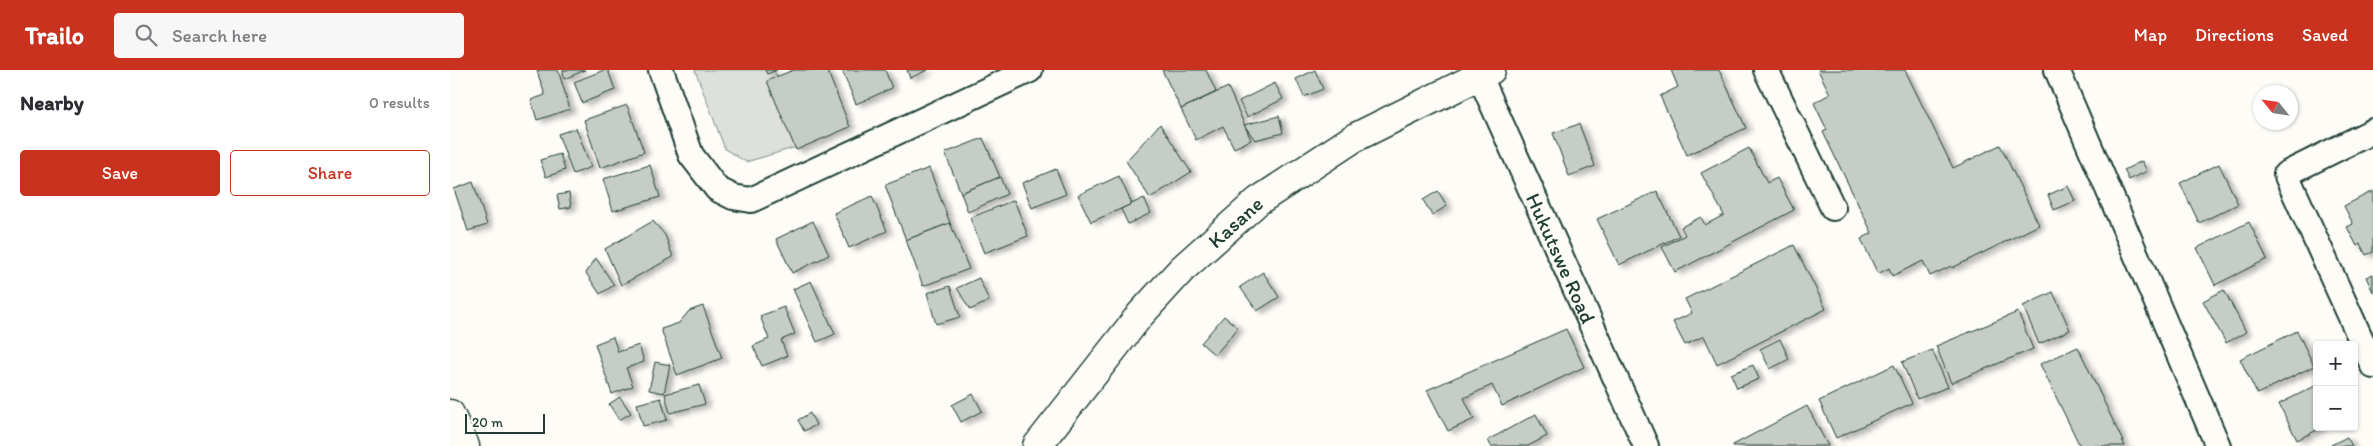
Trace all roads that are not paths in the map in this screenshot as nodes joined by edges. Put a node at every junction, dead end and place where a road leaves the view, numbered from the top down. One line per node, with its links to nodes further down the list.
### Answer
1 (662, 70): 2 (street)
2 (1030, 70)
3 (1766, 70): 7 (street)
4 (2057, 70): 13 (street)
5 (1483, 72): 11 (street, Kasane); 12 (street, Hukutswe Road)
6 (2373, 131): 8 (street)
7 (1833, 208)
8 (2373, 366)
9 (450, 414): 10 (street)
10 (465, 446)
11 (1037, 446)
12 (1646, 446)
13 (2218, 446)

